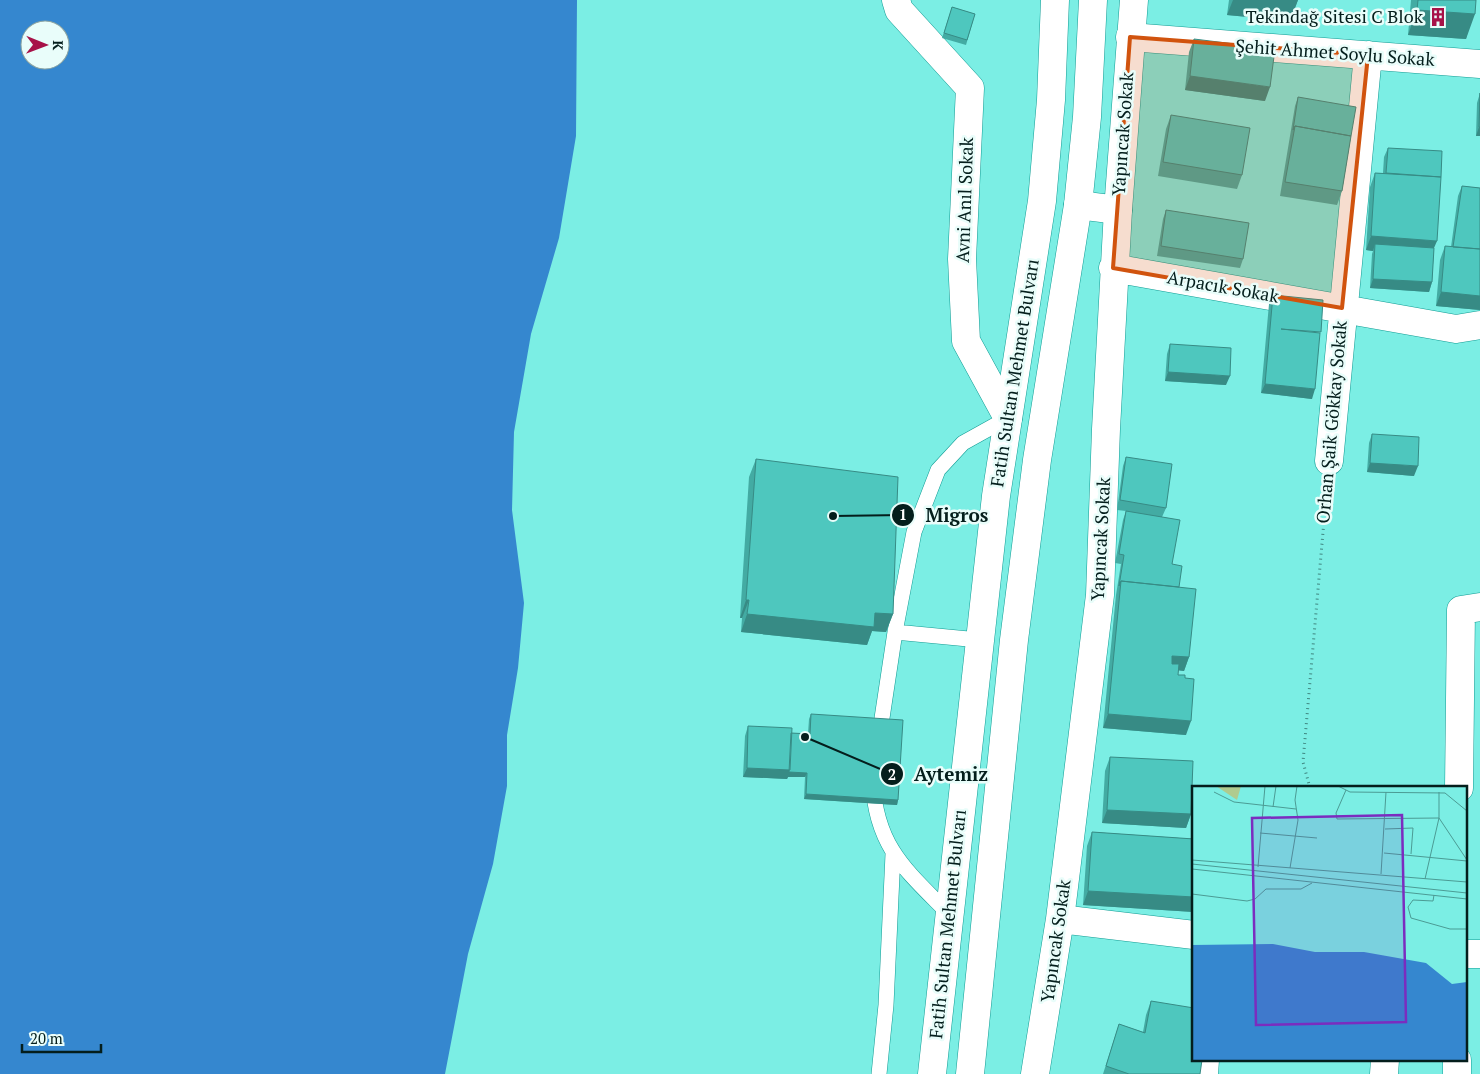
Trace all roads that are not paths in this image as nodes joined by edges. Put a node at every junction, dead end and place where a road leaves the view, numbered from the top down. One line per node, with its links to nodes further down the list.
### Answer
1 (896, 0): 13 (street, Avni Anıl Sokak)
2 (1055, 0): 13 (street, Fatih Sultan Mehmet Bulvarı)
3 (1093, 0): 8 (street, Fatih Sultan Mehmet Bulvarı)
4 (1134, 0): 5 (street, Yapıncak Sokak)
5 (1130, 37): 6 (street, Şehit Ahmet Soylu Sokak); 9 (street, Yapıncak Sokak)
6 (1368, 55): 7 (street, Şehit Ahmet Soylu Sokak); 11 (street, Orhan Şaik Gökkay Sokak)
7 (1480, 64)
8 (1078, 205): 9 (street); 27 (street, Fatih Sultan Mehmet Bulvarı)
9 (1118, 210): 10 (street, Yapıncak Sokak)
10 (1113, 268): 11 (street, Arpacık Sokak); 23 (street, Yapıncak Sokak)
11 (1342, 308): 12 (street, Arpacık Sokak); 14 (street, Orhan Şaik Gökkay Sokak)
12 (1480, 325)
13 (1008, 418): 16 (lane); 17 (street, Fatih Sultan Mehmet Bulvarı)
14 (1329, 460)
15 (1470, 609): 20 (street)
16 (894, 632): 17 (lane); 18 (lane)
17 (979, 640): 22 (street, Fatih Sultan Mehmet Bulvarı)
18 (877, 750)
19 (874, 767): 21 (lane)
20 (1459, 786)
21 (893, 854): 22 (lane); 25 (lane)
22 (950, 915): 26 (street, Fatih Sultan Mehmet Bulvarı)
23 (1060, 919): 24 (street); 28 (street, Yapıncak Sokak)
24 (1192, 935)
25 (878, 1074)
26 (932, 1074)
27 (970, 1074)
28 (1035, 1074)

